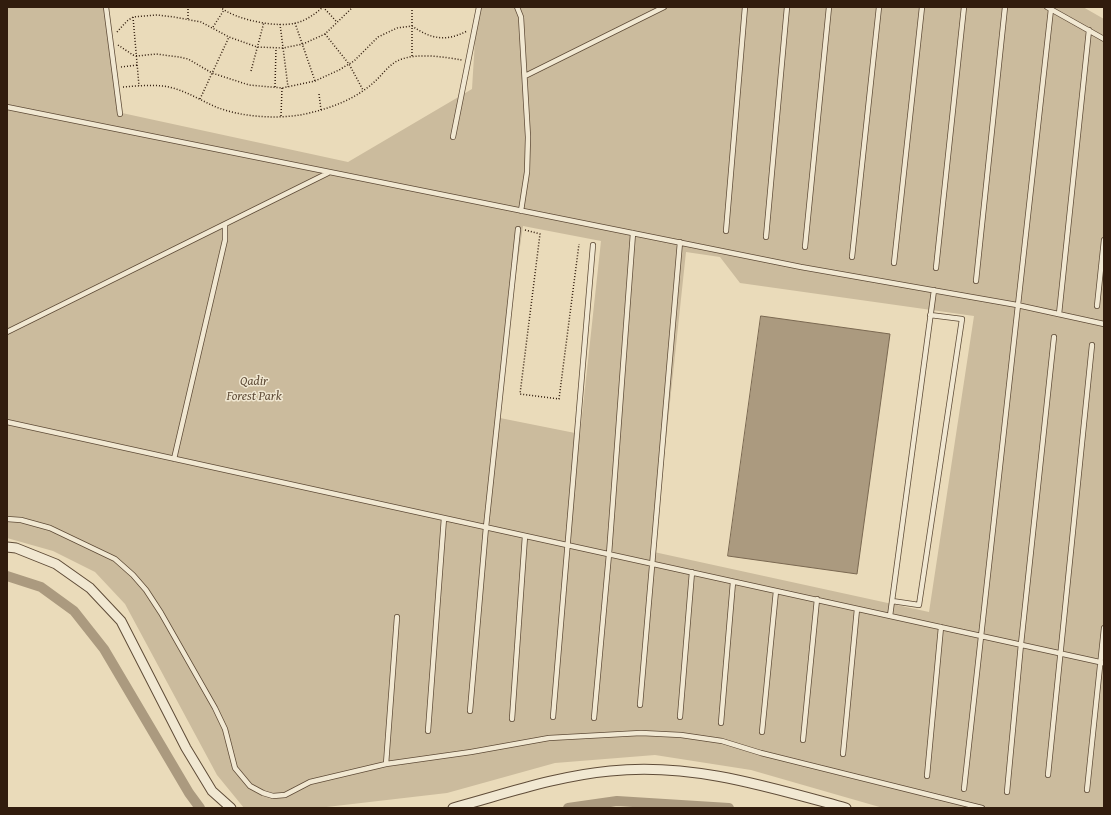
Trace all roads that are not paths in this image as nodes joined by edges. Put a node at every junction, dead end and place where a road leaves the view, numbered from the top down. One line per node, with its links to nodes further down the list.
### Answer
1 (106, 7): 17 (lane)
2 (479, 7): 18 (lane)
3 (517, 7): 15 (lane)
4 (664, 7): 15 (lane)
5 (745, 7): 23 (lane)
6 (788, 7): 25 (lane)
7 (829, 7): 29 (lane)
8 (879, 7): 30 (lane)
9 (922, 7): 31 (lane)
10 (964, 7): 32 (lane)
11 (1005, 7): 33 (lane)
12 (1049, 8): 13 (lane); 35 (lane)
13 (1089, 30): 14 (lane); 37 (lane)
14 (1104, 39)
15 (525, 76): 20 (lane)
16 (7, 107): 19 (lane)
17 (120, 114)
18 (453, 137)
19 (329, 172): 20 (lane); 21 (lane)
20 (521, 211): 24 (lane)
21 (225, 224): 40 (lane); 44 (lane)
22 (518, 229): 47 (lane)
23 (726, 231)
24 (633, 233): 27 (lane); 51 (lane)
25 (766, 237)
26 (1104, 240): 36 (lane)
27 (680, 242): 34 (lane); 52 (lane)
28 (593, 245): 49 (lane)
29 (805, 247)
30 (852, 257)
31 (894, 263)
32 (936, 268)
33 (976, 281)
34 (934, 290): 35 (lane); 38 (lane)
35 (1017, 305): 37 (lane); 63 (lane)
36 (1097, 306)
37 (1059, 314): 39 (lane)
38 (930, 315): 57 (lane); 57 (lane)
39 (1104, 324)
40 (7, 332)
41 (1054, 336): 64 (lane)
42 (1092, 345): 65 (lane)
43 (7, 422): 44 (lane)
44 (174, 459): 45 (lane)
45 (444, 518): 47 (lane); 74 (lane)
46 (7, 519): 78 (lane)
47 (486, 527): 48 (lane); 68 (lane)
48 (525, 536): 49 (lane); 72 (lane)
49 (567, 545): 51 (lane); 69 (lane)
50 (7, 547): 84 (street)
51 (609, 554): 52 (lane); 71 (lane)
52 (652, 564): 53 (lane); 67 (lane)
53 (692, 572): 54 (lane); 70 (lane)
54 (733, 582): 55 (lane); 73 (lane)
55 (776, 591): 56 (lane); 75 (lane)
56 (817, 600): 58 (lane); 76 (lane)
57 (892, 601): 59 (lane)
58 (857, 609): 59 (lane); 77 (lane)
59 (890, 616): 61 (lane)
60 (397, 617): 78 (lane)
61 (941, 627): 63 (lane); 80 (lane)
62 (1104, 628): 66 (lane)
63 (982, 636): 64 (lane); 81 (lane)
64 (1021, 644): 65 (lane); 83 (lane)
65 (1061, 653): 66 (lane); 79 (lane)
66 (1102, 662): 82 (lane)
67 (640, 705)
68 (470, 712)
69 (553, 717)
70 (680, 717)
71 (594, 718)
72 (512, 719)
73 (721, 723)
74 (428, 731)
75 (762, 732)
76 (803, 740)
77 (843, 754)
78 (386, 764): 87 (lane)
79 (1048, 775)
80 (926, 776)
81 (964, 789)
82 (1087, 790)
83 (1007, 792)
84 (231, 808)
85 (453, 808): 86 (street)
86 (846, 808)
87 (982, 808)

